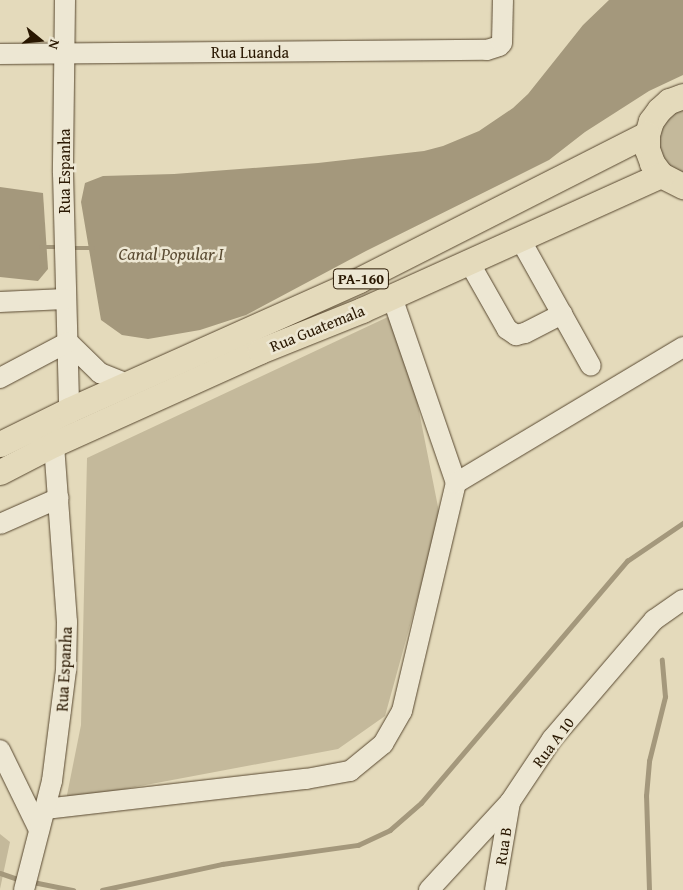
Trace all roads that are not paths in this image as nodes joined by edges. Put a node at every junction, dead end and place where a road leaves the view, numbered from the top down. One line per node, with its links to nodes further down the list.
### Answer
1 (65, 0): 3 (street, Rua Espanha)
2 (503, 0): 3 (street, Rua Luanda)
3 (66, 53): 4 (street, Rua Luanda); 11 (street, Rua Espanha)
4 (0, 54)
5 (683, 96): 6 (main road)
6 (647, 134): 7 (main road, PA-160); 14 (main road, Rua Guatemala / PA-160)
7 (672, 180): 8 (main road, Rua Guatemala / PA-160)
8 (520, 239): 9 (main road, Rua Guatemala / PA-160); 13 (street)
9 (469, 262): 10 (main road, Rua Guatemala / PA-160); 13 (street)
10 (392, 297): 14 (main road, Rua Guatemala / PA-160); 24 (street)
11 (65, 299): 12 (street); 15 (street, Rua Espanha)
12 (0, 302)
13 (562, 314): 17 (street)
14 (256, 340): 19 (main road, Rua Guatemala / PA-160); 22 (main road, Rua Guatemala / PA-160)
15 (68, 342): 18 (street); 19 (street); 20 (street, Rua Espanha)
16 (683, 346): 24 (street)
17 (591, 366)
18 (0, 378)
19 (127, 384): 20 (main road, Rua Guatemala / PA-160)
20 (69, 410): 21 (main road, PA-160)
21 (0, 444)
22 (54, 444): 23 (main road, PA-160); 25 (street, Rua Espanha)
23 (0, 472)
24 (456, 483): 30 (street)
25 (59, 498): 26 (street); 30 (street, Rua Espanha)
26 (0, 524)
27 (683, 600): 29 (street, Rua A 10)
28 (0, 750): 31 (street)
29 (510, 802): 33 (street, Rua A 10); 34 (street, Rua B)
30 (45, 809): 31 (street, Rua Espanha)
31 (39, 830): 32 (street, Rua Espanha)
32 (26, 884)
33 (429, 890)
34 (495, 890)

